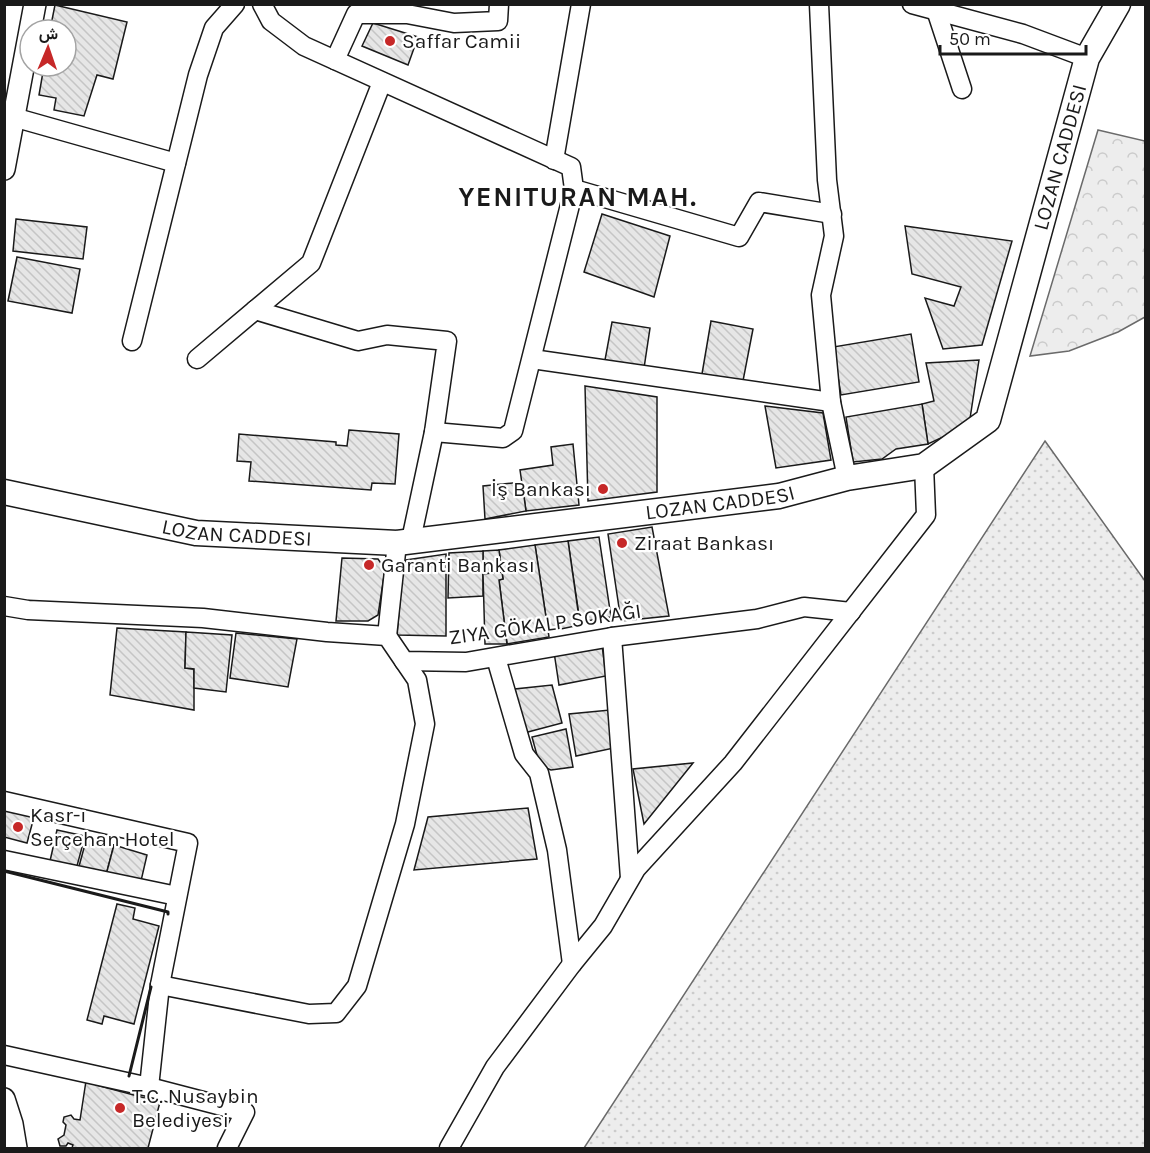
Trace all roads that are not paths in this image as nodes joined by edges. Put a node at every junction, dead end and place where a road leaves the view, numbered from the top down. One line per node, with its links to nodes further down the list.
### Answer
1 (35, 4): 15 (street)
2 (235, 4): 17 (street)
3 (262, 4): 12 (street)
4 (499, 4): 10 (street)
5 (581, 4): 16 (street)
6 (819, 4): 20 (street)
7 (912, 4): 9 (street)
8 (1118, 4): 11 (main road, LOZAN CADDESI)
9 (935, 8): 11 (street); 14 (street)
10 (393, 9): 12 (street)
11 (1087, 58): 27 (main road, LOZAN CADDESI)
12 (335, 60): 13 (street)
13 (382, 82): 16 (street); 21 (street)
14 (962, 89)
15 (13, 117): 17 (street); 18 (street)
16 (554, 160): 19 (street)
17 (176, 163): 22 (street)
18 (4, 169)
19 (574, 189): 20 (street); 24 (street)
20 (832, 214): 25 (street)
21 (255, 310): 23 (street); 26 (street)
22 (132, 341)
23 (197, 359)
24 (532, 359): 25 (street); 26 (street)
25 (831, 402): 28 (street)
26 (434, 432): 30 (street)
27 (924, 466): 28 (main road, LOZAN CADDESI); 32 (street)
28 (847, 478): 30 (main road, LOZAN CADDESI)
29 (4, 492): 30 (main road, LOZAN CADDESI)
30 (404, 542): 33 (street)
31 (4, 606): 33 (street)
32 (851, 612): 34 (street); 39 (street)
33 (387, 636): 36 (street)
34 (612, 637): 35 (street); 39 (street)
35 (496, 658): 36 (street); 41 (street)
36 (404, 661): 42 (street)
37 (4, 801): 40 (street)
38 (4, 860): 40 (street)
39 (630, 878): 41 (street)
40 (177, 896): 42 (street)
41 (572, 964): 48 (street)
42 (160, 985): 44 (street)
43 (4, 1055): 44 (street)
44 (149, 1087): 47 (street)
45 (4, 1099): 46 (street)
46 (16, 1149)
47 (227, 1149)
48 (449, 1149)

